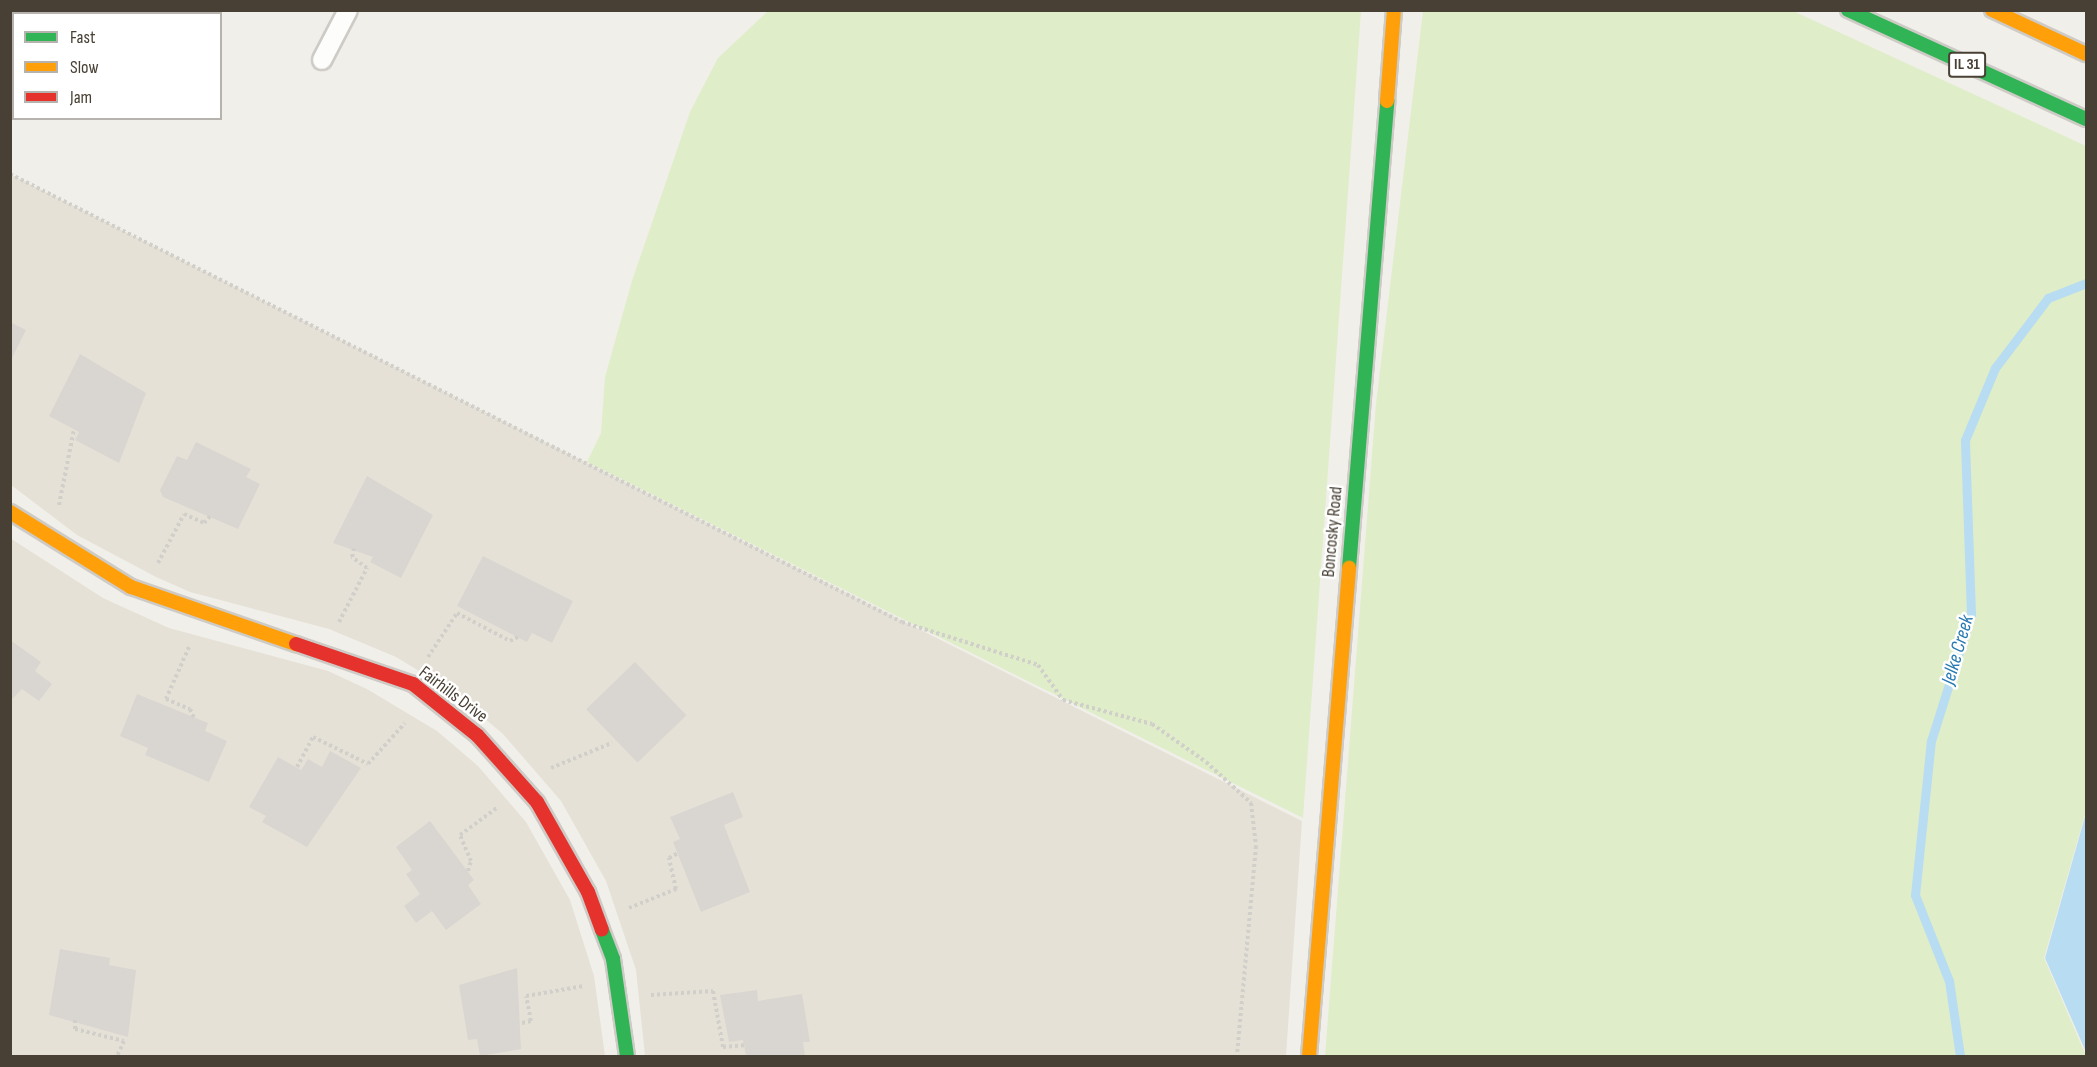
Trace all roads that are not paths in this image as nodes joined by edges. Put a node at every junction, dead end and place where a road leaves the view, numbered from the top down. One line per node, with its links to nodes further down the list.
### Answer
1 (348, 10): 6 (lane)
2 (1394, 10): 10 (street, Boncosky Road)
3 (1848, 10): 7 (street, IL 31)
4 (1992, 10): 5 (street)
5 (2086, 54)
6 (322, 60)
7 (2086, 119)
8 (10, 512): 9 (street, Fairhills Drive)
9 (627, 1056)
10 (1309, 1056)

